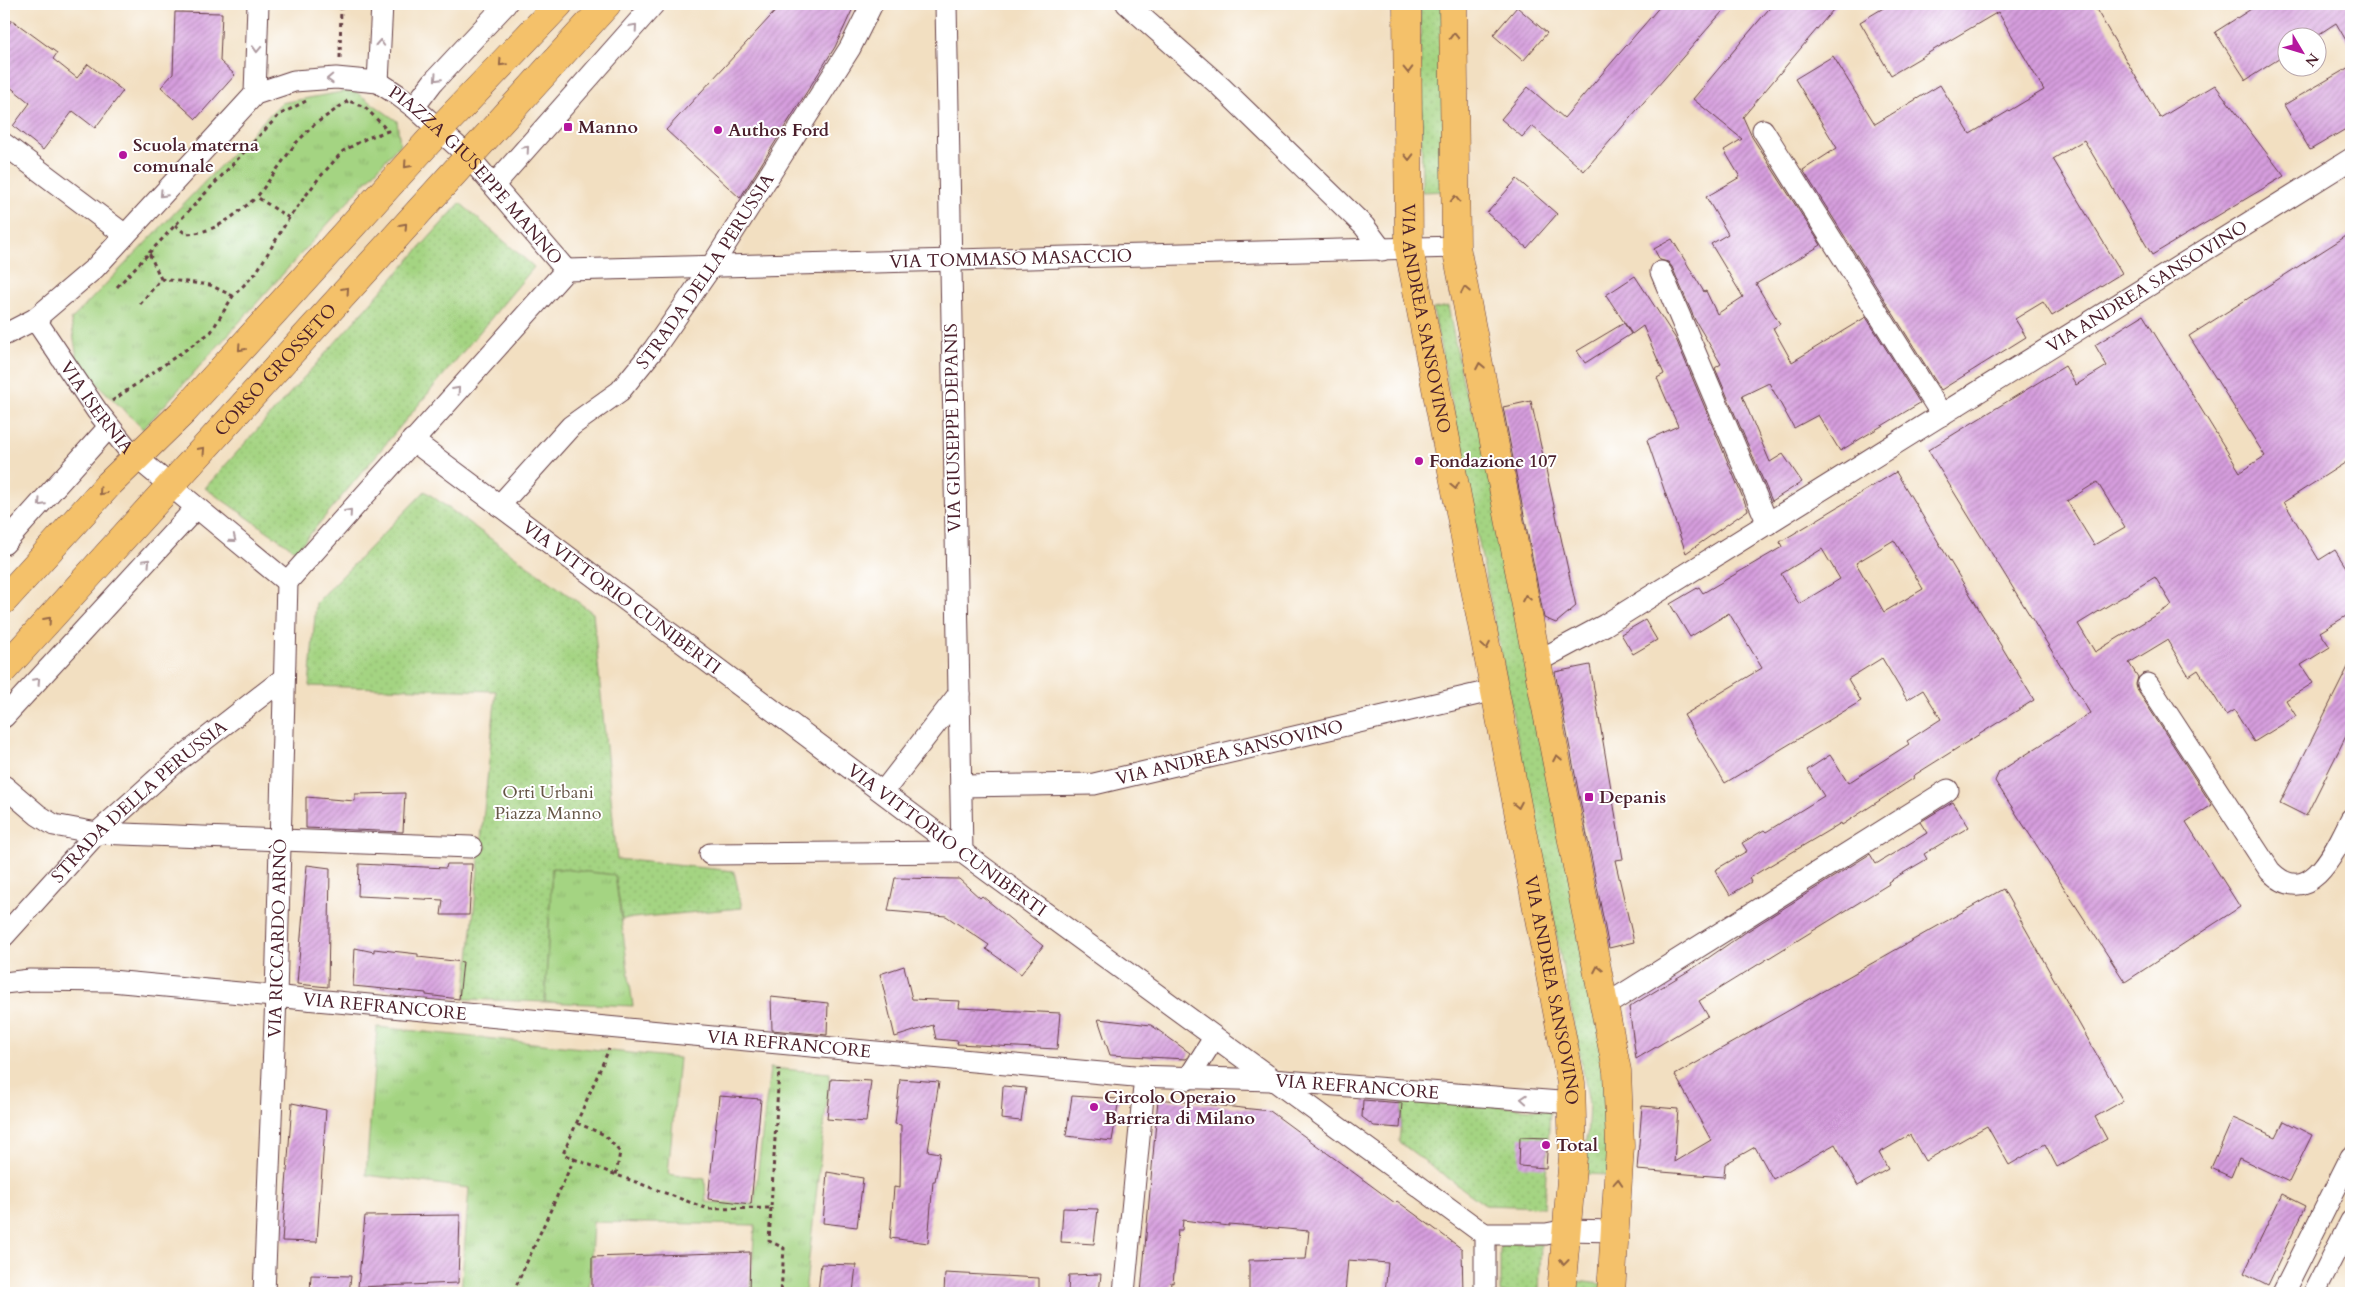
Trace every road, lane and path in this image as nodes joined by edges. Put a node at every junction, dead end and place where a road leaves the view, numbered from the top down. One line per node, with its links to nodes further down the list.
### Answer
1 (258, 4): 19 (street, one-way to 19)
2 (341, 4): 16 (path)
3 (382, 4): 18 (street, one-way to 3)
4 (506, 4): 23 (street, one-way to 23)
5 (550, 4): 15 (main road)
6 (559, 4): 15 (main road)
7 (607, 4): 17 (main road, CORSO GROSSETO)
8 (629, 4): 17 (main road, CORSO GROSSETO)
9 (654, 4): 29 (street, one-way to 9)
10 (872, 4): 39 (street, STRADA DELLA PERUSSIA)
11 (946, 4): 38 (street, VIA GIUSEPPE DEPANIS)
12 (1127, 4): 36 (street)
13 (1407, 4): 35 (main road, VIA ANDREA SANSOVINO, one-way to 35)
14 (1453, 4): 34 (main road, one-way to 14)
15 (535, 27): 24 (main road, one-way to 24)
16 (340, 60)
17 (546, 72): 27 (main road, CORSO GROSSETO)
18 (378, 82): 19 (street, PIAZZA GIUSEPPE MANNO, one-way to 19); 23 (street, PIAZZA GIUSEPPE MANNO)
19 (256, 94): 33 (street, PIAZZA GIUSEPPE MANNO, one-way to 33)
20 (313, 96): 32 (path)
21 (339, 98): 22 (path)
22 (348, 101): 30 (path); 31 (path)
23 (414, 107): 24 (street, PIAZZA GIUSEPPE MANNO)
24 (440, 130): 27 (street, PIAZZA GIUSEPPE MANNO); 51 (main road, one-way to 51)
25 (1763, 130): 48 (street)
26 (4, 144): 33 (street)
27 (468, 156): 29 (street, PIAZZA GIUSEPPE MANNO); 52 (main road, CORSO GROSSETO, one-way to 27)
28 (2351, 159): 48 (street, VIA ANDREA SANSOVINO)
29 (494, 185): 40 (street, PIAZZA GIUSEPPE MANNO)
30 (257, 197): 31 (path); 32 (path)
31 (289, 218): 44 (path)
32 (175, 225): 37 (path)
33 (125, 235): 46 (street, PIAZZA GIUSEPPE MANNO)
34 (1456, 247): 35 (street, VIA TOMMASO MASACCIO); 59 (main road, one-way to 34)
35 (1409, 249): 36 (street, VIA TOMMASO MASACCIO); 63 (main road, VIA ANDREA SANSOVINO, one-way to 63)
36 (1382, 250): 38 (street, VIA TOMMASO MASACCIO)
37 (149, 253): 42 (path); 43 (path)
38 (950, 262): 39 (street, VIA TOMMASO MASACCIO); 64 (street, VIA GIUSEPPE DEPANIS)
39 (711, 267): 40 (street, VIA TOMMASO MASACCIO); 53 (street, STRADA DELLA PERUSSIA)
40 (566, 270): 50 (street, PIAZZA GIUSEPPE MANNO, one-way to 40)
41 (1661, 272): 55 (street)
42 (161, 279): 44 (path); 45 (path)
43 (116, 287)
44 (233, 296): 49 (path)
45 (140, 304)
46 (35, 320): 47 (street); 49 (street, VIA ISERNIA)
47 (4, 335)
48 (1942, 415): 55 (street, VIA ANDREA SANSOVINO)
49 (103, 419): 51 (street, VIA ISERNIA); 56 (street, one-way to 56)
50 (412, 440): 53 (street, VIA VITTORIO CUNIBERTI); 57 (street, PIAZZA GIUSEPPE MANNO, one-way to 50)
51 (136, 457): 52 (street, VIA ISERNIA); 58 (main road, one-way to 58)
52 (169, 486): 54 (street, VIA ISERNIA); 60 (main road, CORSO GROSSETO, one-way to 52)
53 (499, 506): 69 (street, VIA VITTORIO CUNIBERTI)
54 (196, 508): 57 (street, one-way to 57); 65 (street, one-way to 54)
55 (1768, 524): 59 (street, VIA ANDREA SANSOVINO)
56 (4, 544)
57 (287, 582): 61 (street, VIA RICCARDO ARNÒ)
58 (4, 600)
59 (1538, 661): 79 (main road, one-way to 59)
60 (4, 668)
61 (284, 678): 71 (street, STRADA DELLA PERUSSIA); 72 (street, VIA RICCARDO ARNÒ)
62 (2148, 684): 70 (street)
63 (1495, 690): 67 (street, VIA ANDREA SANSOVINO); 86 (main road, VIA ANDREA SANSOVINO, one-way to 86)
64 (958, 694): 67 (street, VIA GIUSEPPE DEPANIS); 69 (street)
65 (4, 717)
66 (4, 786): 71 (street)
67 (961, 786): 74 (street, VIA GIUSEPPE DEPANIS)
68 (1948, 790): 79 (street)
69 (883, 792): 74 (street, VIA VITTORIO CUNIBERTI)
70 (2351, 819)
71 (97, 833): 72 (street); 76 (street, STRADA DELLA PERUSSIA)
72 (280, 840): 73 (street); 78 (street, VIA RICCARDO ARNÒ)
73 (471, 847)
74 (962, 852): 75 (street); 80 (street, VIA VITTORIO CUNIBERTI)
75 (710, 854)
76 (4, 936)
77 (4, 983): 78 (street, VIA REFRANCORE)
78 (276, 996): 83 (street, VIA REFRANCORE); 96 (street, VIA RICCARDO ARNÒ)
79 (1606, 1005): 94 (main road, one-way to 79)
80 (1214, 1038): 84 (street); 85 (street, VIA VITTORIO CUNIBERTI)
81 (609, 1049): 87 (path)
82 (779, 1069): 91 (path)
83 (1145, 1076): 84 (street, VIA REFRANCORE); 99 (street)
84 (1188, 1078): 85 (street, VIA REFRANCORE)
85 (1271, 1080): 86 (street, VIA REFRANCORE, one-way to 85); 95 (street, VIA VITTORIO CUNIBERTI)
86 (1573, 1103): 93 (main road, VIA ANDREA SANSOVINO)
87 (577, 1123): 89 (path); 90 (path)
88 (2351, 1157): 103 (street)
89 (574, 1159): 90 (path); 97 (path)
90 (616, 1175): 91 (path)
91 (771, 1208): 98 (path)
92 (2351, 1221): 104 (street)
93 (1567, 1230): 94 (street); 95 (street); 101 (main road, VIA ANDREA SANSOVINO, one-way to 101)
94 (1615, 1230): 102 (main road)
95 (1485, 1234): 100 (street)
96 (264, 1293)
97 (515, 1293)
98 (781, 1293)
99 (1124, 1293)
100 (1485, 1293)
101 (1561, 1293)
102 (1611, 1293)
103 (2283, 1293)
104 (2314, 1293)

